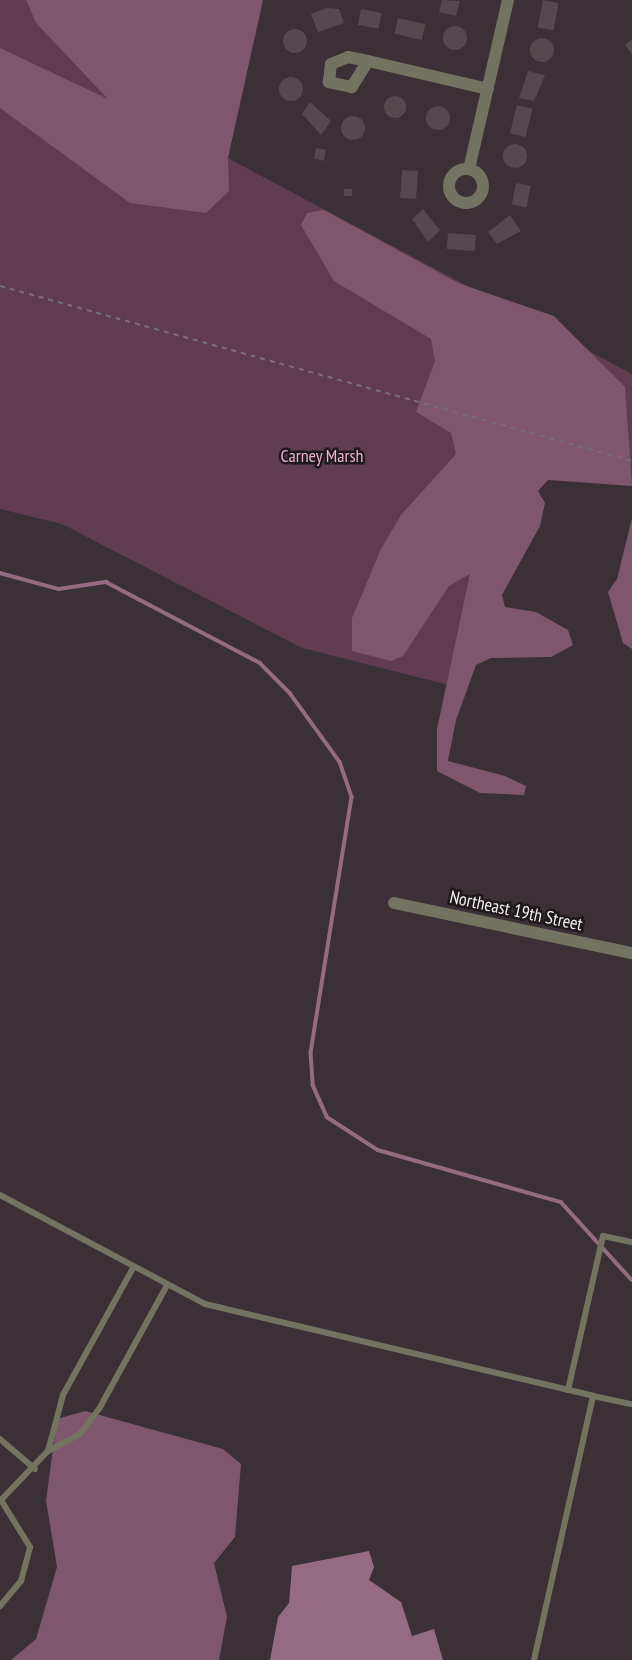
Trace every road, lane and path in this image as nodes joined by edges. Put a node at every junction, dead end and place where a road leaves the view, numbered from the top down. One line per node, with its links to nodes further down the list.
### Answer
1 (508, 0): 3 (street)
2 (368, 61): 3 (street)
3 (488, 89): 4 (street)
4 (469, 169)
5 (0, 286): 6 (path)
6 (632, 461)
7 (394, 903): 8 (street, Northeast 19th Street)
8 (632, 953)
9 (0, 1195): 11 (lane)
10 (632, 1242): 13 (lane)
11 (133, 1268): 12 (lane); 17 (lane)
12 (166, 1287): 13 (lane); 17 (lane)
13 (568, 1390): 14 (lane)
14 (593, 1396): 15 (lane); 21 (lane)
15 (632, 1404)
16 (0, 1439): 18 (lane)
17 (48, 1451): 18 (lane)
18 (35, 1469): 19 (lane)
19 (1, 1501): 20 (lane)
20 (0, 1606)
21 (534, 1660)

